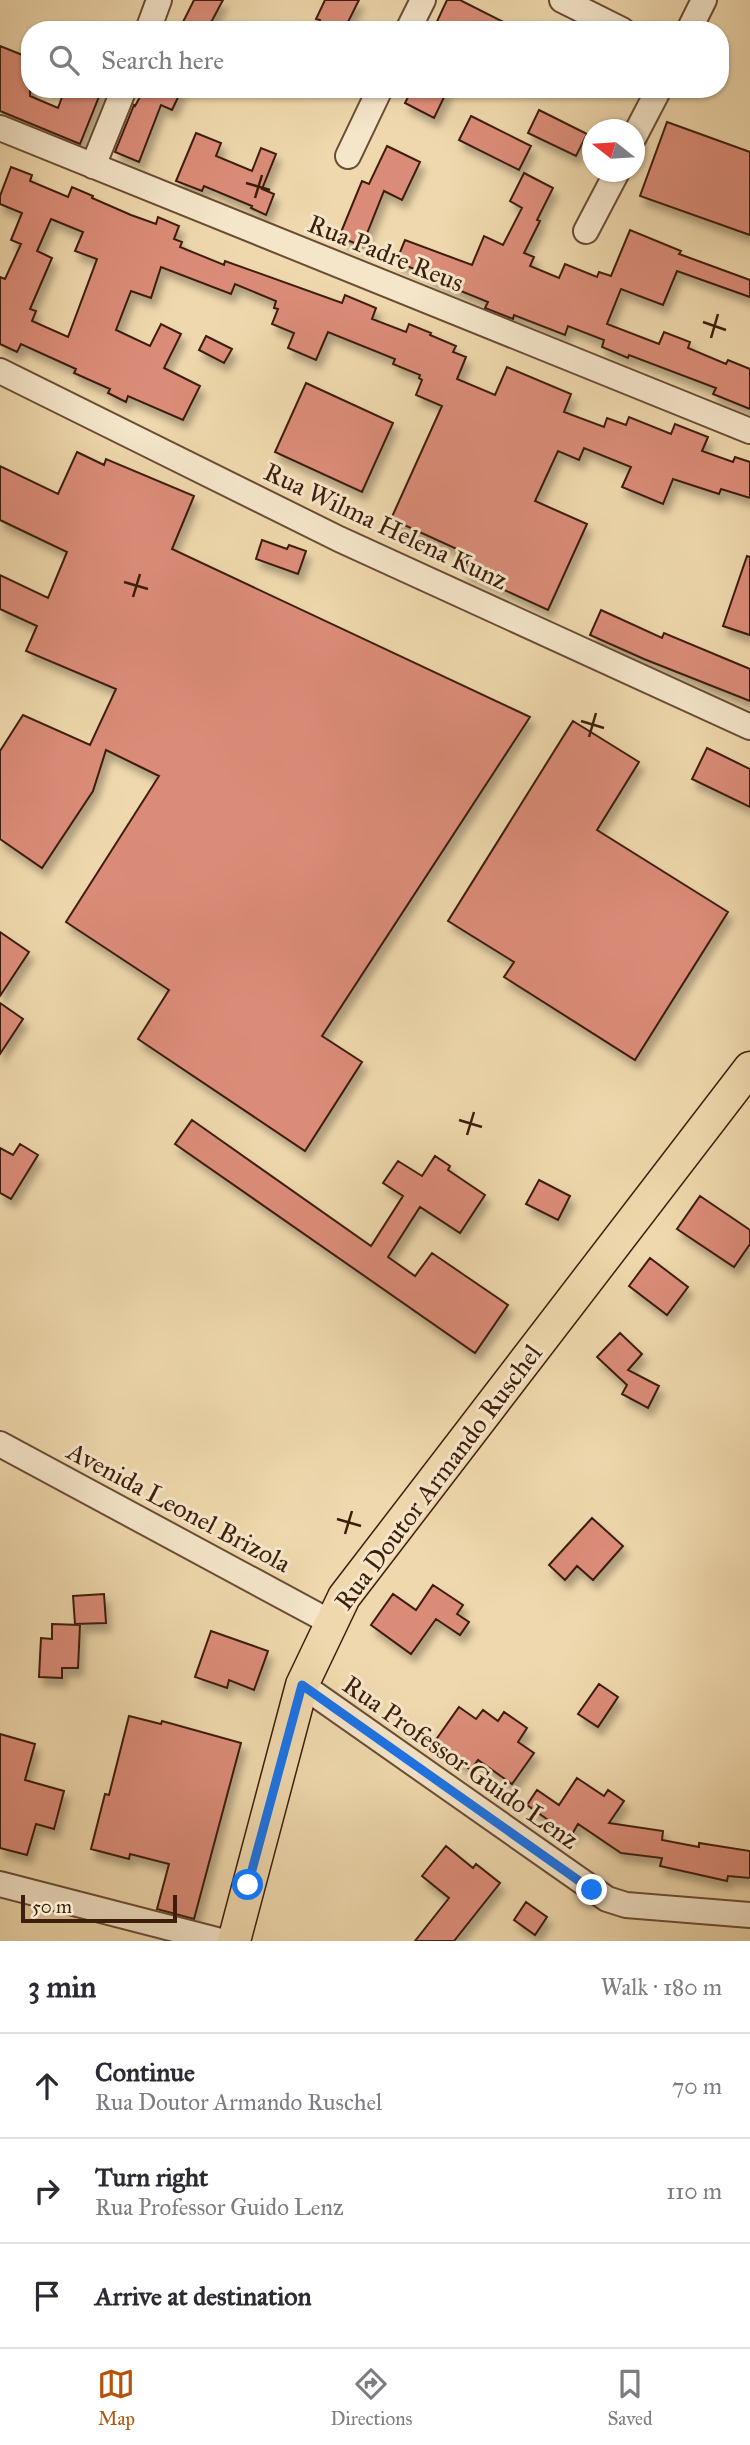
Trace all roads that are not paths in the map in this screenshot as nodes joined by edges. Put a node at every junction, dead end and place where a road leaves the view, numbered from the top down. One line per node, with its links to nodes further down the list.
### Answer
1 (159, 0): 5 (street)
2 (423, 0): 6 (street)
3 (562, 0): 7 (street)
4 (704, 0): 8 (street)
5 (151, 21)
6 (412, 21)
7 (604, 21)
8 (694, 21)
9 (120, 98): 15 (street)
10 (376, 98): 14 (street)
11 (654, 98): 12 (street)
12 (644, 119)
13 (0, 128): 15 (street, Rua Padre Reus)
14 (348, 156)
15 (93, 166): 19 (street, Rua Padre Reus)
16 (612, 182): 17 (street)
17 (586, 231)
18 (0, 372): 20 (street, Rua Wilma Helena Kunz)
19 (750, 431)
20 (750, 727)
21 (750, 1068): 23 (main road, Rua Doutor Armando Ruschel)
22 (0, 1444): 23 (street, Avenida Leonel Brizola)
23 (330, 1622): 24 (main road, Rua Doutor Armando Ruschel)
24 (302, 1685): 26 (street, Rua Professor Guido Lenz); 28 (main road, Rua Doutor Armando Ruschel)
25 (0, 1884): 27 (street)
26 (750, 1915)
27 (221, 1941)
28 (234, 1941)

